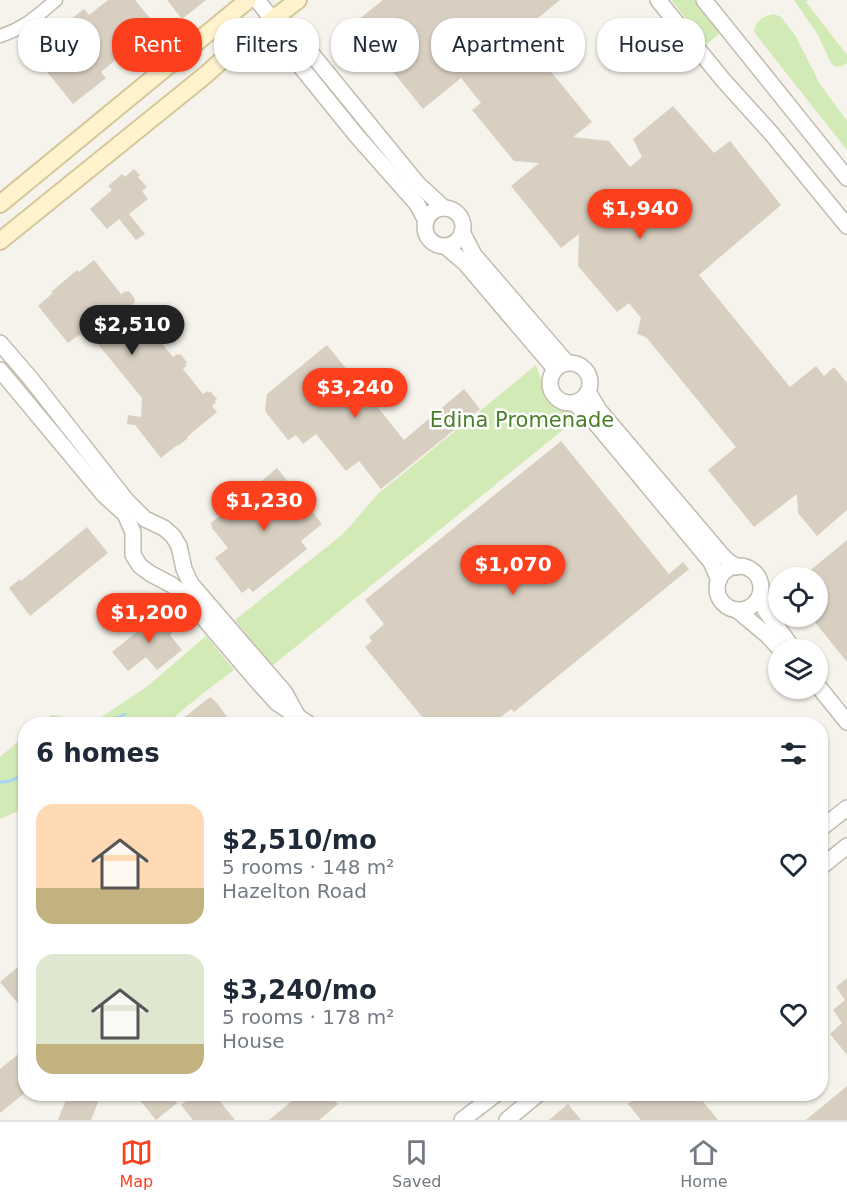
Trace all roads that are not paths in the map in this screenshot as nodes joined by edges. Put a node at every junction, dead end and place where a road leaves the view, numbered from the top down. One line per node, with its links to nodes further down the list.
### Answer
1 (56, 0): 9 (street)
2 (248, 0): 14 (main road)
3 (257, 0): 7 (street)
4 (298, 0): 8 (main road)
5 (658, 0): 17 (street)
6 (704, 0): 13 (street)
7 (271, 18)
8 (276, 18)
9 (0, 36)
10 (319, 64): 15 (street)
11 (214, 67): 19 (main road)
12 (305, 72): 16 (street)
13 (847, 178)
14 (0, 204)
15 (444, 208): 16 (street); 18 (street)
16 (426, 221): 20 (street)
17 (847, 226)
18 (462, 232): 20 (street); 22 (street)
19 (0, 241)
20 (446, 246): 22 (street)
21 (0, 343): 26 (street)
22 (561, 366): 24 (street); 25 (street)
23 (0, 370): 27 (street)
24 (588, 393): 25 (street); 29 (street)
25 (574, 403): 31 (street)
26 (157, 526): 27 (street); 28 (street)
27 (133, 544): 30 (street)
28 (181, 558): 30 (street); 38 (street)
29 (737, 567): 31 (street); 32 (street)
30 (156, 576): 37 (street)
31 (719, 580): 33 (street)
32 (760, 595): 33 (street); 35 (street)
33 (738, 610): 34 (street)
34 (771, 639)
35 (786, 639)
36 (828, 698): 39 (street)
37 (298, 717)
38 (301, 717)
39 (847, 722)
40 (847, 808): 41 (street)
41 (828, 823)
42 (847, 846): 43 (street)
43 (828, 861)
44 (487, 1101): 46 (street)
45 (530, 1101): 47 (street)
46 (462, 1120)
47 (507, 1120)

